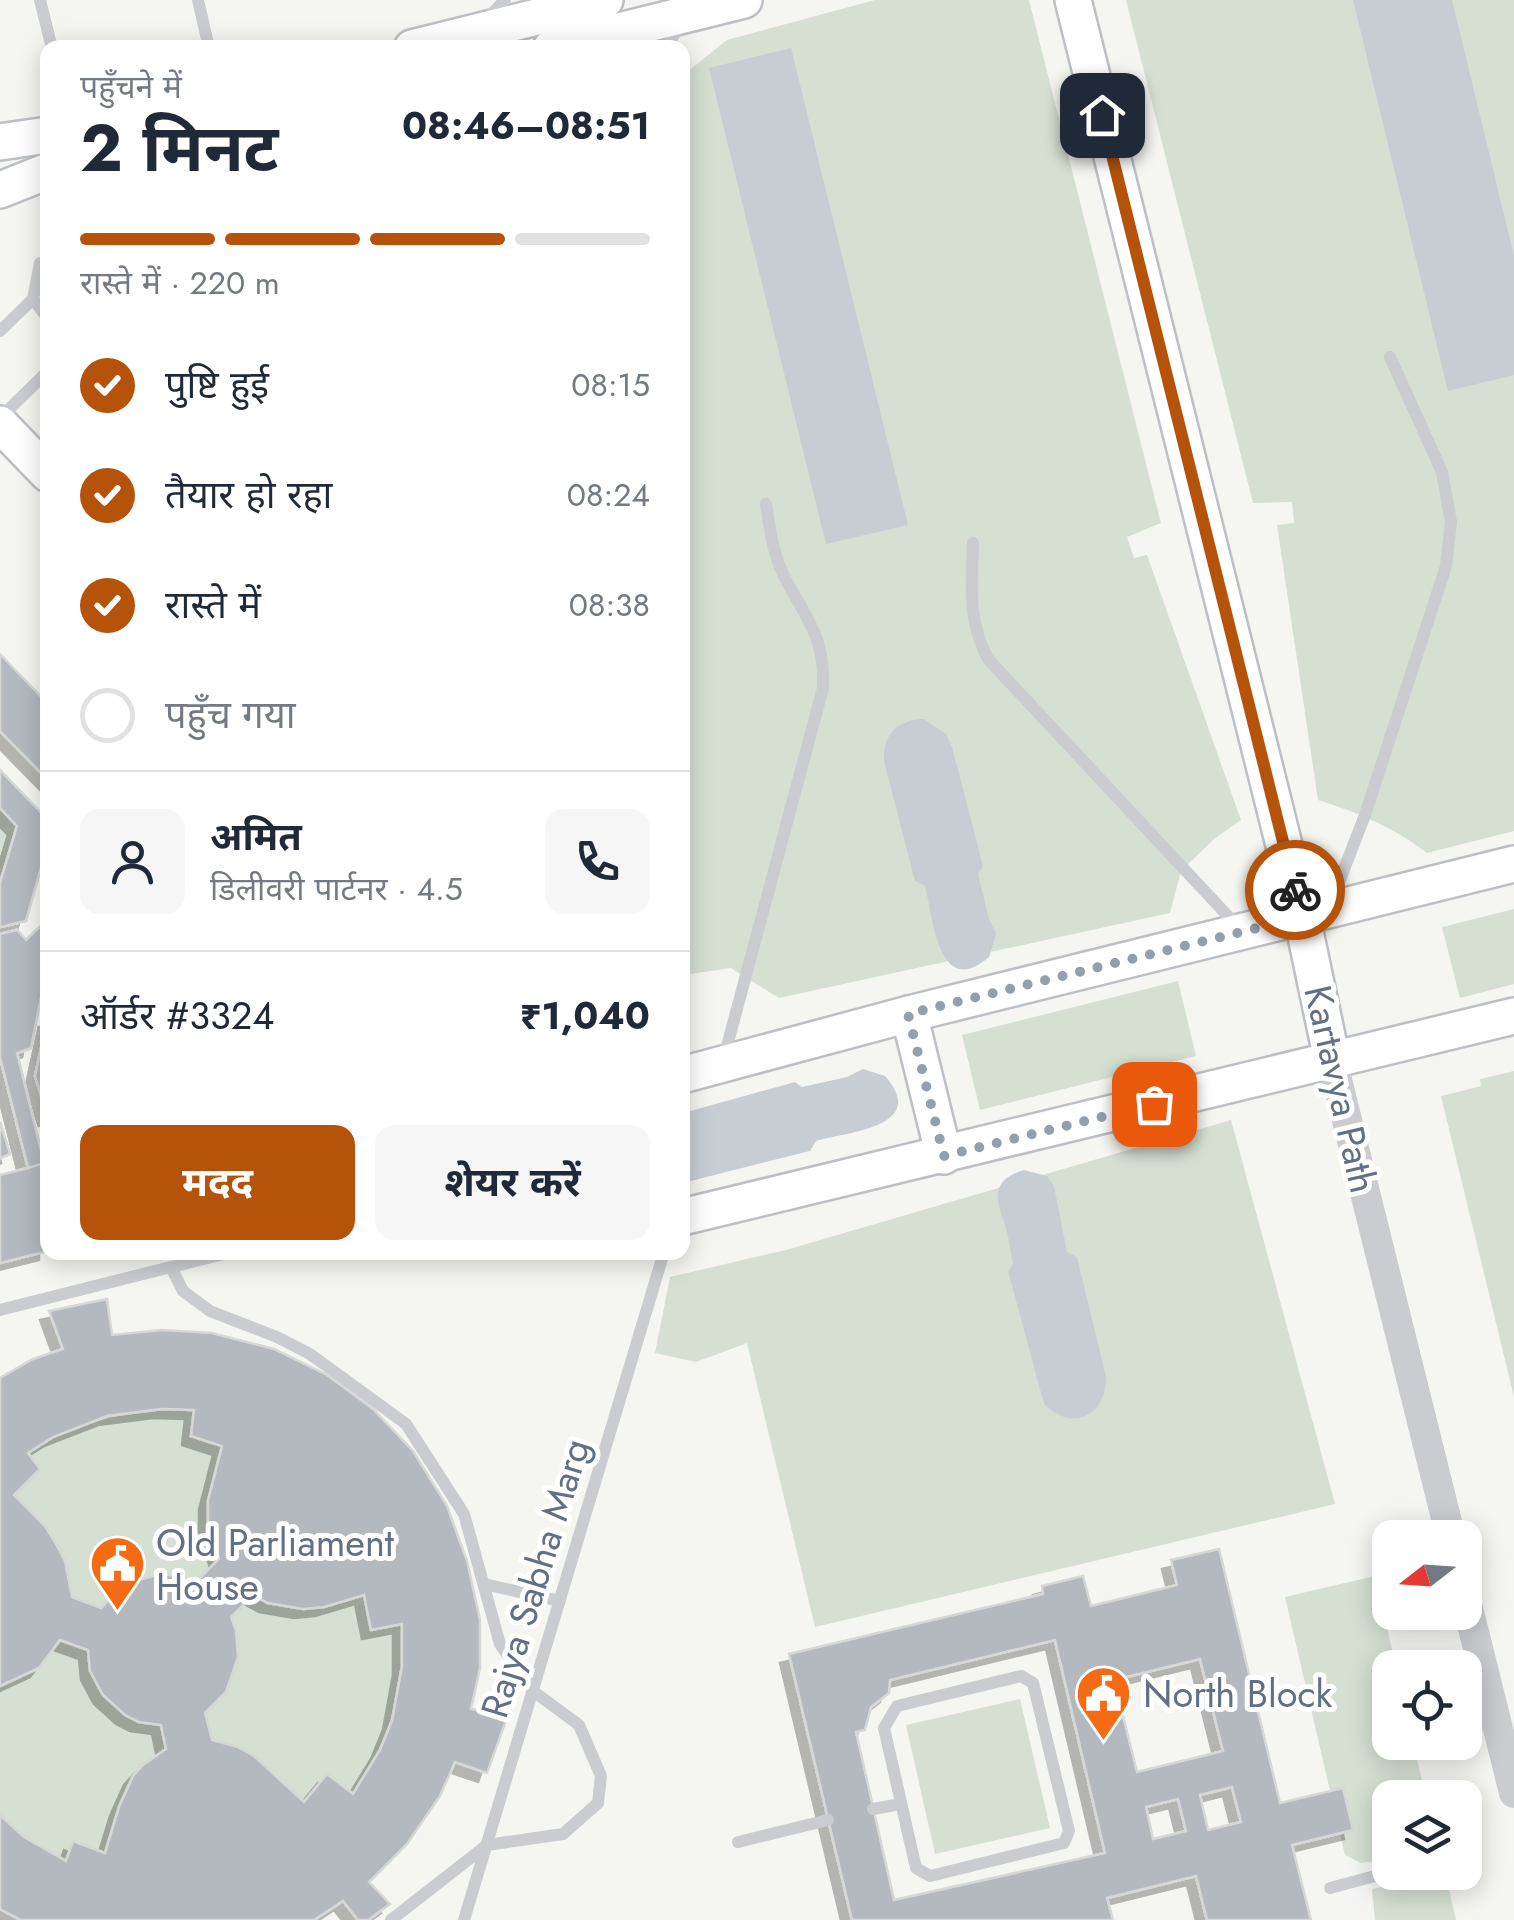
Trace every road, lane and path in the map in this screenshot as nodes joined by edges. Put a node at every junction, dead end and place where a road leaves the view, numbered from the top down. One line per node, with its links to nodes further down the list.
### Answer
1 (40, 0): 9 (lane)
2 (198, 0): 10 (lane)
3 (505, 0): 8 (lane)
4 (606, 0): 8 (main road)
5 (744, 0): 7 (main road)
6 (1073, 0): 29 (main road, Kartavya Path)
7 (685, 14): 12 (main road); 13 (lane)
8 (474, 32): 11 (main road)
9 (50, 40)
10 (206, 40)
11 (443, 40)
12 (583, 40)
13 (672, 40)
14 (40, 136): 15 (main road)
15 (0, 142)
16 (40, 174): 17 (main road)
17 (0, 190)
18 (40, 263): 19 (lane)
19 (33, 300): 20 (lane); 21 (lane)
20 (40, 309)
21 (0, 332)
22 (1390, 357): 29 (lane)
23 (40, 378): 24 (lane)
24 (0, 421): 25 (main road)
25 (40, 465)
26 (766, 504): 34 (lane)
27 (973, 544): 30 (lane)
28 (1514, 864): 29 (main road)
29 (1315, 913): 30 (main road); 33 (main road, Kartavya Path)
30 (1242, 931): 31 (main road)
31 (908, 1014): 34 (main road); 36 (main road)
32 (1514, 1016): 33 (main road)
33 (1332, 1060): 36 (main road); 42 (street, Kartavya Path)
34 (722, 1062): 35 (main road)
35 (690, 1072)
36 (944, 1156): 37 (main road)
37 (690, 1216)
38 (199, 1260): 40 (lane)
39 (662, 1260): 44 (lane, Rajya Sabha Marg)
40 (171, 1267): 41 (lane); 43 (lane)
41 (0, 1310)
42 (1446, 1520)
43 (484, 1584): 44 (lane); 46 (lane)
44 (560, 1601): 46 (lane, Rajya Sabha Marg)
45 (1473, 1630): 47 (street)
46 (533, 1691): 52 (lane, Rajya Sabha Marg); 52 (lane)
47 (1514, 1793)
48 (901, 1804): 48 (lane); 49 (lane)
49 (874, 1809)
50 (828, 1820): 51 (lane)
51 (738, 1842)
52 (486, 1845): 55 (lane); 56 (lane, Rajya Sabha Marg)
53 (1372, 1877): 54 (lane)
54 (1330, 1888)
55 (391, 1920)
56 (464, 1920)

